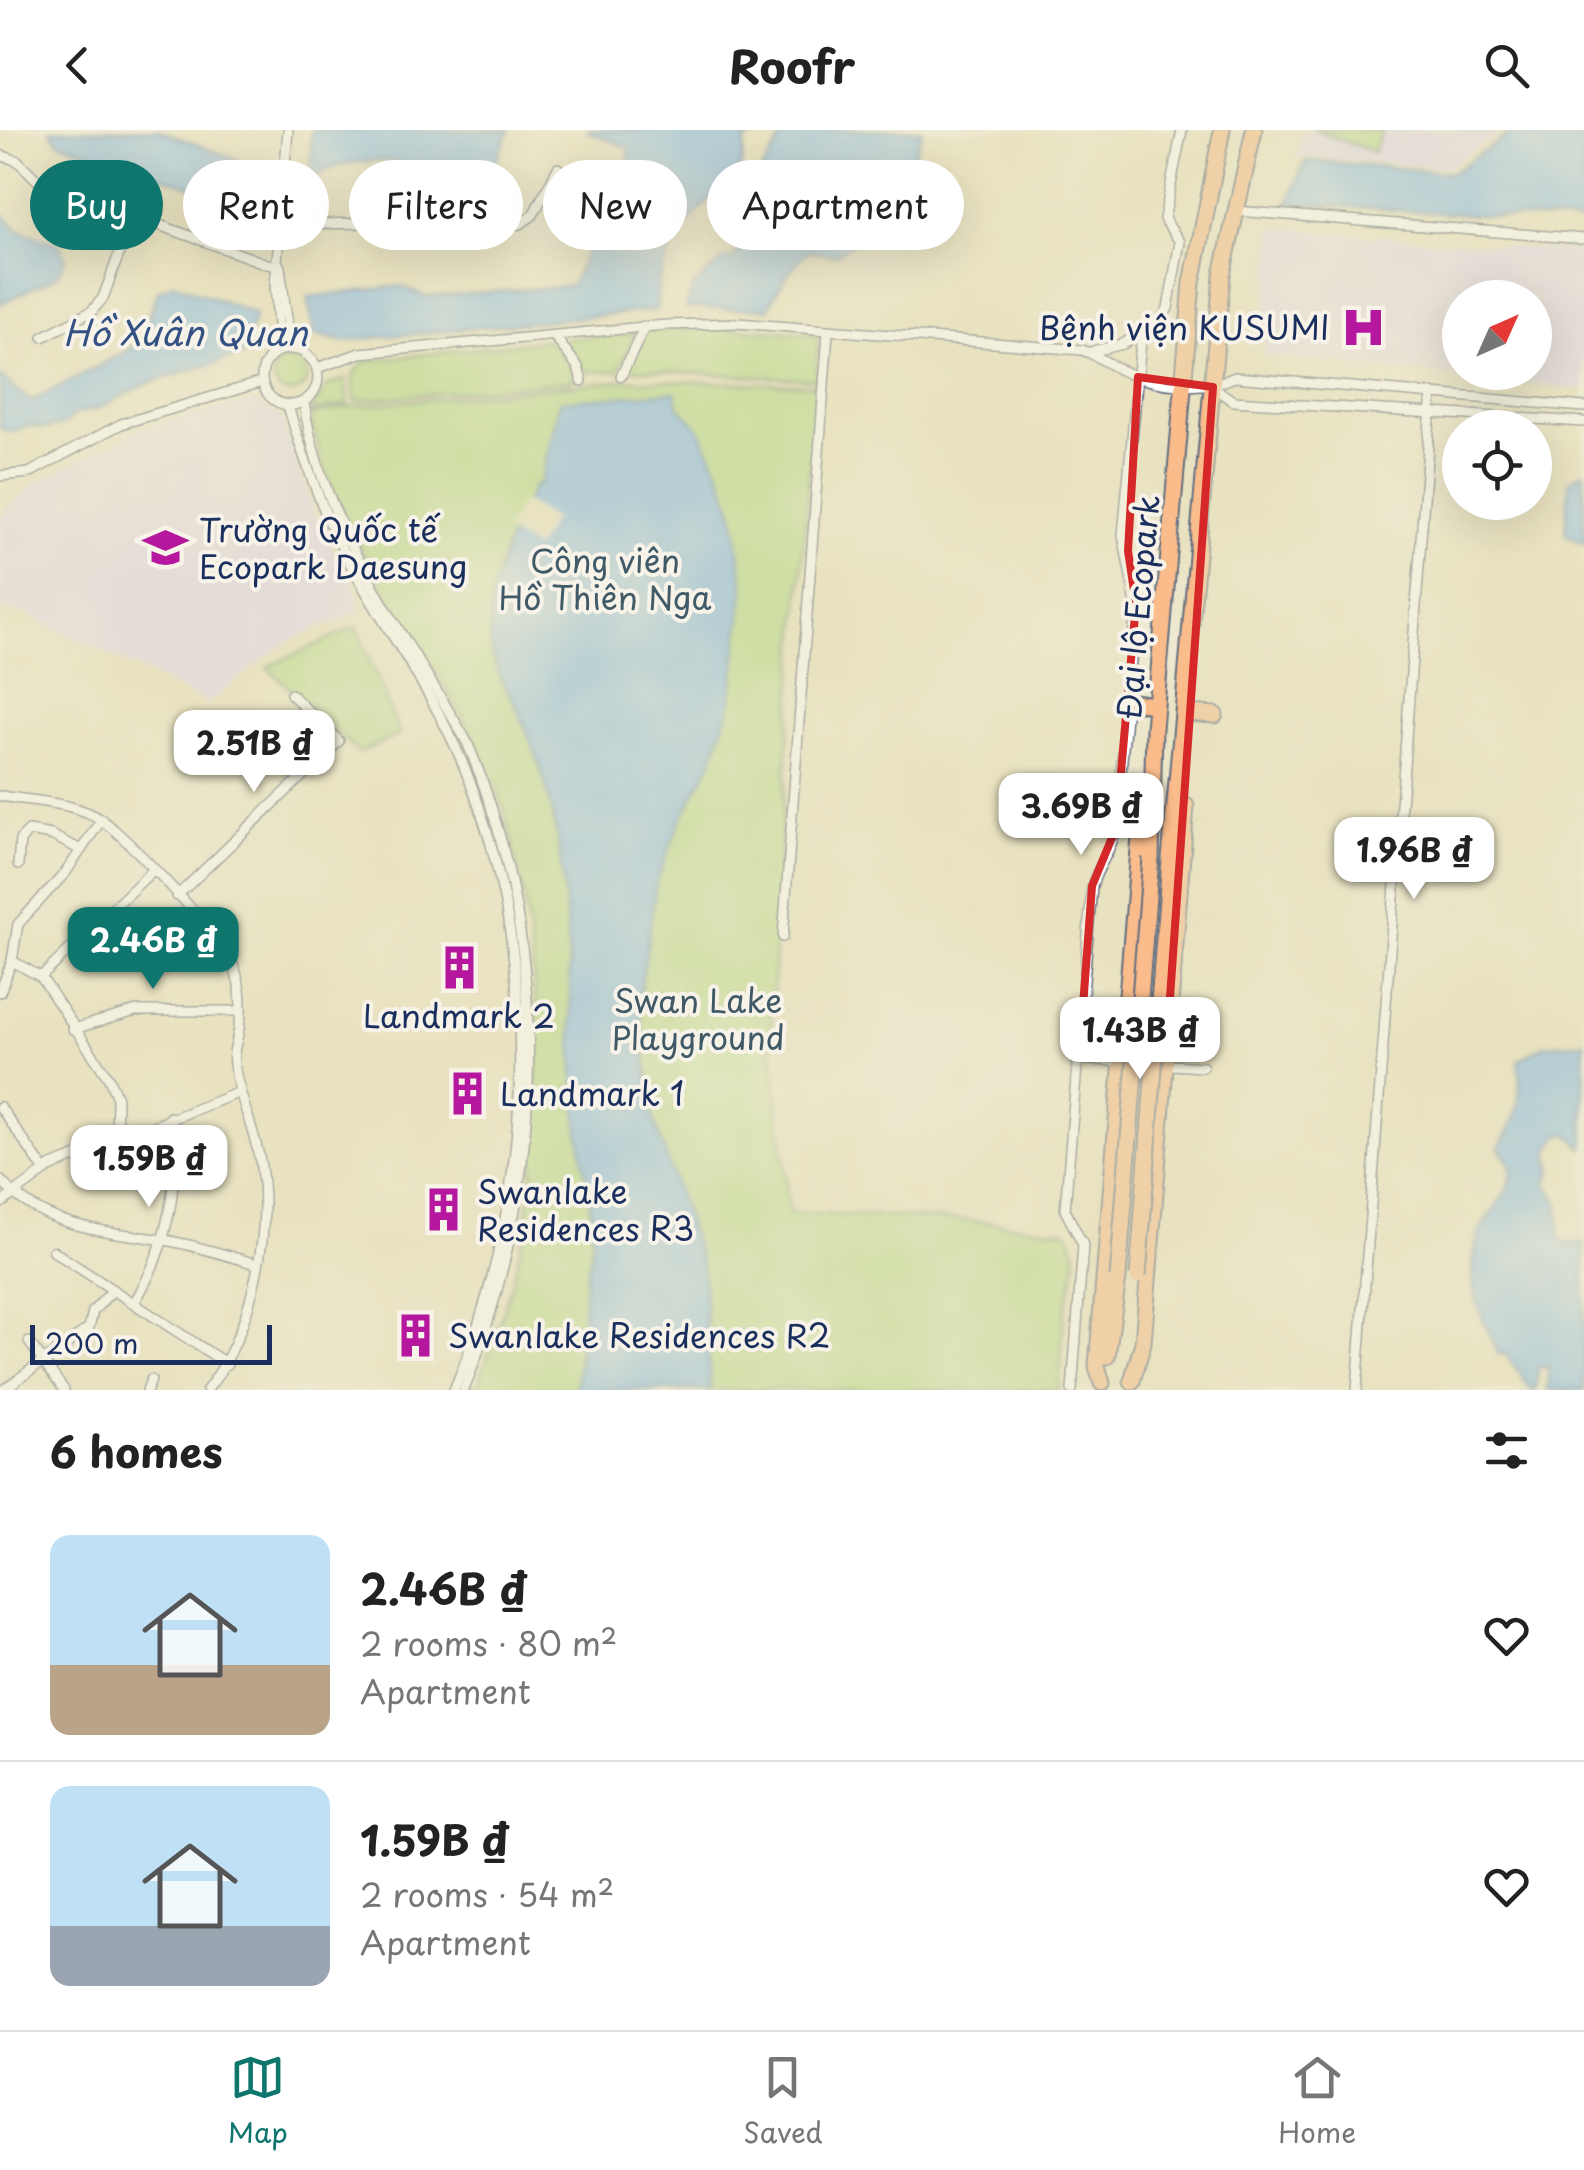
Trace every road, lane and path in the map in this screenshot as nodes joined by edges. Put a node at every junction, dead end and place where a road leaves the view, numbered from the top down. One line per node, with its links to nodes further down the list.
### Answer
1 (288, 130): 6 (street)
2 (1182, 130): 17 (street)
3 (1222, 130): 28 (highway, Đại lộ Ecopark)
4 (1254, 130): 9 (highway, Đại lộ Ecopark)
5 (0, 155): 7 (street)
6 (285, 160)
7 (30, 173)
8 (543, 197): 10 (street)
9 (1234, 210): 12 (street); 29 (highway, Đại lộ Ecopark)
10 (329, 224)
11 (163, 227): 15 (street)
12 (1584, 239)
13 (121, 250): 20 (street)
14 (279, 250): 15 (street)
15 (279, 265): 21 (street)
16 (644, 328): 18 (street); 19 (street); 24 (street)
17 (1142, 330): 22 (street); 25 (street)
18 (828, 332): 22 (street); 51 (street)
19 (555, 336): 23 (street); 26 (street)
20 (43, 337)
21 (285, 350): 23 (street); 27 (street)
22 (1082, 350): 25 (street)
23 (317, 368): 31 (street)
24 (621, 376)
25 (1138, 377): 28 (street); 39 (street)
26 (582, 380)
27 (262, 382): 32 (street); 36 (street)
28 (1184, 384): 29 (street); 40 (highway, Đại lộ Ecopark)
29 (1213, 386): 30 (street); 34 (street); 41 (highway, Đại lộ Ecopark)
30 (1432, 393): 33 (street); 34 (street)
31 (304, 402): 32 (street); 37 (street)
32 (288, 406): 37 (street)
33 (1584, 407)
34 (1430, 412): 35 (street); 92 (street)
35 (1584, 422)
36 (0, 476)
37 (336, 524): 79 (street)
38 (291, 694): 50 (street)
39 (1125, 701): 40 (highway); 57 (street)
40 (1156, 705): 43 (highway, Đại lộ Ecopark)
41 (1186, 712): 42 (highway); 44 (highway, Đại lộ Ecopark)
42 (1215, 715)
43 (1154, 729): 58 (highway); 84 (highway, Đại lộ Ecopark, bridge)
44 (1183, 747): 59 (highway); 85 (highway, Đại lộ Ecopark, bridge)
45 (0, 796): 46 (street)
46 (102, 820): 47 (street); 49 (street)
47 (81, 850): 48 (street); 52 (street)
48 (18, 866)
49 (152, 871): 50 (street); 53 (street)
50 (177, 896): 55 (street)
51 (783, 937)
52 (12, 962): 53 (street); 54 (street)
53 (41, 977): 56 (street)
54 (0, 992)
55 (241, 1011): 56 (street); 65 (street)
56 (73, 1029): 68 (street)
57 (1081, 1033): 58 (street); 61 (street)
58 (1125, 1036): 59 (street); 62 (highway)
59 (1167, 1040): 60 (street); 63 (highway)
60 (1206, 1044)
61 (1079, 1059): 62 (street); 91 (street)
62 (1122, 1062): 63 (street); 84 (highway)
63 (1165, 1065): 64 (street); 85 (highway)
64 (1204, 1068)
65 (240, 1092): 67 (street); 76 (street)
66 (0, 1107): 69 (street)
67 (170, 1117): 68 (street); 74 (street)
68 (113, 1143): 69 (street); 71 (street)
69 (45, 1171): 72 (street)
70 (0, 1180): 72 (street)
71 (108, 1185)
72 (13, 1194): 73 (street); 74 (street)
73 (0, 1204)
74 (164, 1240): 76 (street); 78 (street)
75 (53, 1251): 77 (street)
76 (256, 1264): 82 (street)
77 (113, 1290): 78 (street); 81 (street)
78 (134, 1304): 82 (street)
79 (478, 1339): 89 (street); 90 (street)
80 (29, 1342): 81 (street)
81 (41, 1364): 86 (street); 87 (street)
82 (228, 1364): 88 (street)
83 (0, 1375): 86 (street)
84 (1102, 1386)
85 (1131, 1386)
86 (6, 1389)
87 (64, 1390)
88 (207, 1390)
89 (454, 1390)
90 (464, 1390)
91 (1072, 1390)
92 (1357, 1390)

